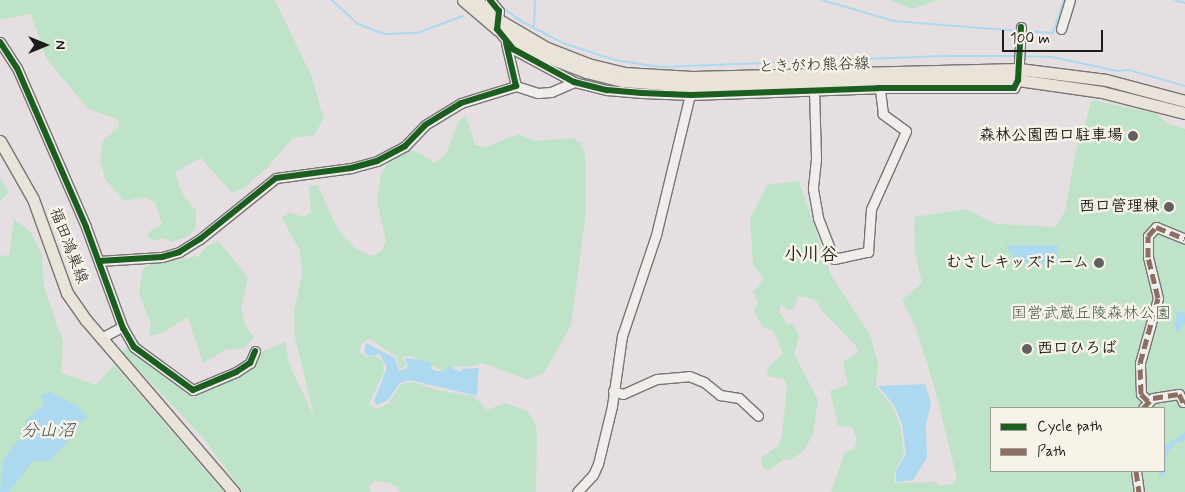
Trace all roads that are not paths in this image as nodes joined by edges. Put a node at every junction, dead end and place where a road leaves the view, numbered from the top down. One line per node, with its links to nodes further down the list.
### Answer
1 (463, 0): 5 (main road, ときがわ熊谷線)
2 (476, 0): 5 (main road, ときがわ熊谷線)
3 (490, 0): 5 (street)
4 (1070, 0): 7 (street)
5 (495, 20): 9 (street); 14 (main road, ときがわ熊谷線)
6 (1021, 27): 10 (street)
7 (1060, 29)
8 (0, 42): 20 (street)
9 (506, 43): 11 (street); 13 (street)
10 (1018, 75): 12 (main road, ときがわ熊谷線); 14 (main road, ときがわ熊谷線); 16 (main road, ときがわ熊谷線); 17 (main road, ときがわ熊谷線)
11 (574, 82): 13 (street); 14 (street)
12 (878, 84): 14 (main road, ときがわ熊谷線); 15 (street); 15 (street)
13 (516, 86): 20 (street)
14 (692, 86): 15 (street); 24 (street)
15 (814, 90)
16 (1185, 101)
17 (1185, 113)
18 (0, 141): 22 (main road, 福田鴻巣線)
19 (1185, 238): 26 (street)
20 (99, 261): 21 (street)
21 (122, 327): 22 (street); 23 (street)
22 (101, 338): 29 (main road, 福田鴻巣線)
23 (255, 351)
24 (613, 391): 27 (street); 30 (street)
25 (1185, 401): 26 (street)
26 (1145, 405)
27 (758, 416)
28 (1136, 472): 31 (street)
29 (234, 492)
30 (577, 492)
31 (1139, 492)

